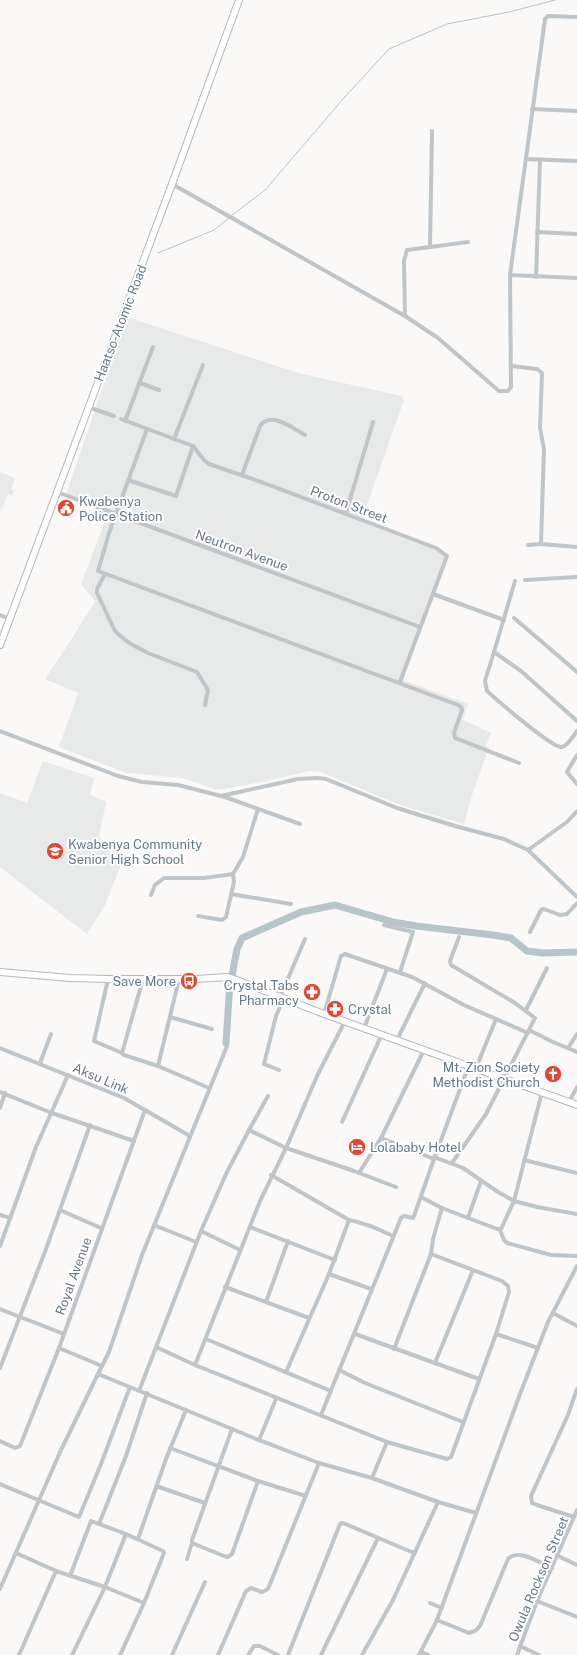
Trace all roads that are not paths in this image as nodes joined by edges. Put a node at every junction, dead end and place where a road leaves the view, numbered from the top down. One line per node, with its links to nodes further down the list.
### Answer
1 (239, 0): 9 (main road, Haatso-Atomic Road)
2 (577, 17): 3 (street)
3 (532, 109): 4 (street); 6 (street)
4 (577, 111)
5 (432, 131): 13 (street)
6 (526, 158): 7 (street); 14 (street)
7 (540, 160): 8 (street); 10 (street)
8 (577, 161)
9 (172, 184): 17 (street); 23 (main road, Haatso-Atomic Road)
10 (537, 232): 11 (street); 15 (street)
11 (577, 234)
12 (468, 242): 13 (street)
13 (430, 246): 17 (street)
14 (510, 275): 15 (street); 20 (street)
15 (536, 277): 16 (street)
16 (577, 278)
17 (405, 316): 20 (street)
18 (152, 347): 21 (street)
19 (204, 365): 28 (street)
20 (511, 366): 35 (street)
21 (140, 383): 22 (street); 26 (street)
22 (159, 390)
23 (88, 406): 24 (street); 32 (main road, Haatso-Atomic Road)
24 (114, 416)
25 (373, 422): 33 (street)
26 (147, 429): 28 (street); 31 (street)
27 (305, 435): 30 (street)
28 (174, 439): 29 (street)
29 (193, 446): 30 (street, Proton Street); 31 (street)
30 (242, 475): 33 (street, Proton Street)
31 (128, 480): 34 (street)
32 (57, 492): 34 (street, Neutron Avenue); 45 (main road, Haatso-Atomic Road)
33 (346, 513): 42 (street, Proton Street)
34 (116, 514): 38 (street); 47 (street, Neutron Avenue)
35 (541, 544): 36 (street); 37 (street)
36 (528, 545)
37 (577, 547)
38 (106, 574): 51 (street); 52 (street)
39 (577, 577): 40 (street)
40 (525, 580)
41 (514, 581): 46 (street)
42 (433, 594): 46 (street); 47 (street, Proton Street)
43 (0, 615): 45 (street)
44 (514, 618): 50 (street)
45 (10, 619): 48 (main road, Haatso-Atomic Road)
46 (504, 620): 49 (street)
47 (420, 627): 51 (street, Proton Street)
48 (0, 645)
49 (494, 652): 53 (street); 55 (street)
50 (577, 672)
51 (400, 682): 57 (street)
52 (205, 705)
53 (577, 721)
54 (0, 731): 59 (street)
55 (577, 731)
56 (577, 755): 58 (street)
57 (519, 763)
58 (577, 784)
59 (221, 796): 60 (street); 63 (street)
60 (258, 809): 62 (street); 64 (street)
61 (577, 811): 63 (street)
62 (300, 824)
63 (528, 850): 67 (street)
64 (233, 874): 65 (street); 66 (street)
65 (231, 894): 69 (street); 70 (street)
66 (151, 895)
67 (577, 897)
68 (577, 903): 72 (street)
69 (291, 904)
70 (198, 916)
71 (384, 925): 78 (street)
72 (530, 932)
73 (459, 937): 84 (street)
74 (305, 939): 83 (street)
75 (387, 968): 78 (street); 85 (street); 89 (street)
76 (546, 968): 84 (street)
77 (0, 972): 80 (main road)
78 (400, 972): 82 (street)
79 (143, 978): 80 (main road); 81 (main road); 101 (street)
80 (108, 979): 101 (street)
81 (179, 979): 83 (main road); 86 (street)
82 (426, 983): 87 (street); 95 (street)
83 (282, 997): 85 (main road); 106 (street)
84 (526, 1010): 91 (street)
85 (324, 1014): 88 (main road)
86 (170, 1017): 90 (street); 103 (street)
87 (496, 1019): 91 (street); 105 (street)
88 (345, 1021): 89 (main road); 126 (street)
89 (364, 1028): 93 (main road)
90 (212, 1029)
91 (528, 1031): 98 (street); 108 (street)
92 (51, 1034): 102 (street)
93 (382, 1034): 95 (main road); 120 (street)
94 (577, 1034): 98 (street)
95 (398, 1040): 99 (main road)
96 (228, 1046): 110 (street)
97 (0, 1048): 102 (street, Aksu Link)
98 (568, 1048): 100 (street)
99 (424, 1050): 104 (main road); 124 (street)
100 (577, 1052)
101 (122, 1053): 103 (street)
102 (40, 1063): 107 (street, Aksu Link)
103 (158, 1066): 110 (street)
104 (469, 1066): 105 (main road); 127 (street)
105 (476, 1068): 108 (main road)
106 (279, 1070)
107 (68, 1075): 118 (street, Aksu Link); 119 (street)
108 (504, 1079): 112 (main road); 129 (street)
109 (577, 1087): 115 (street)
110 (209, 1088): 123 (street)
111 (0, 1092): 113 (street)
112 (542, 1092): 115 (main road); 128 (street)
113 (5, 1093): 117 (street); 119 (street)
114 (268, 1096): 122 (street)
115 (569, 1102): 116 (main road)
116 (577, 1105)
117 (0, 1108)
118 (145, 1110): 123 (street, Aksu Link); 125 (street, Royal Avenue)
119 (52, 1113): 121 (street); 141 (street)
120 (342, 1122)
121 (90, 1125): 125 (street); 138 (street)
122 (248, 1130): 126 (street); 147 (street)
123 (190, 1136): 144 (street)
124 (382, 1138): 127 (street); 130 (street)
125 (134, 1141): 146 (street, Royal Avenue)
126 (286, 1148): 130 (street); 132 (street)
127 (434, 1158): 129 (street); 135 (street)
128 (524, 1160): 131 (street); 136 (street)
129 (452, 1163): 133 (street)
130 (359, 1173): 134 (street)
131 (577, 1173)
132 (272, 1175): 143 (street); 145 (street)
133 (480, 1181): 136 (street); 142 (street)
134 (396, 1187)
135 (421, 1196): 137 (street); 149 (street)
136 (514, 1201): 139 (street); 148 (street)
137 (442, 1208): 142 (street); 154 (street)
138 (60, 1210): 146 (street); 166 (street)
139 (577, 1214)
140 (0, 1215): 141 (street)
141 (10, 1218): 152 (street)
142 (468, 1218): 148 (street)
143 (349, 1220): 149 (street); 156 (street)
144 (154, 1225): 150 (street); 179 (street)
145 (250, 1227): 151 (street); 153 (street)
146 (102, 1228): 169 (street, Royal Avenue)
147 (201, 1230): 150 (street); 153 (street)
148 (500, 1230): 155 (street)
149 (393, 1236): 162 (street)
150 (196, 1242): 173 (street)
151 (288, 1242): 156 (street); 163 (street)
152 (0, 1246)
153 (240, 1250): 161 (street)
154 (431, 1254): 158 (street); 175 (street)
155 (577, 1256)
156 (335, 1260): 160 (street)
157 (577, 1266): 159 (street)
158 (473, 1270): 171 (street); 177 (street)
159 (576, 1272): 165 (street)
160 (330, 1274): 162 (street); 167 (street)
161 (225, 1287): 163 (street); 172 (street)
162 (371, 1289): 170 (street)
163 (266, 1302): 167 (street)
164 (0, 1309): 166 (street)
165 (553, 1313): 168 (street); 176 (street)
166 (20, 1317): 169 (street); 180 (street)
167 (309, 1318): 182 (street)
168 (577, 1326)
169 (64, 1334): 174 (street, Royal Avenue)
170 (354, 1334): 175 (street); 181 (street)
171 (496, 1334): 176 (street); 184 (street)
172 (206, 1340): 178 (street); 182 (street)
173 (156, 1347): 178 (street); 187 (street)
174 (59, 1348): 179 (street); 196 (street, Royal Avenue)
175 (394, 1348): 177 (street)
176 (538, 1348): 210 (street)
177 (435, 1363): 184 (street)
178 (195, 1365): 190 (street)
179 (102, 1366): 183 (street)
180 (0, 1368)
181 (339, 1370): 188 (street); 193 (street)
182 (286, 1372): 188 (street)
183 (98, 1374): 185 (street); 206 (street)
184 (479, 1379): 193 (street)
185 (130, 1387): 187 (street); 206 (street)
186 (577, 1389): 211 (street)
187 (139, 1391): 189 (street)
188 (331, 1391): 192 (street)
189 (147, 1394): 191 (street); 212 (street)
190 (276, 1398): 192 (street); 195 (street)
191 (186, 1410): 194 (street); 198 (street)
192 (321, 1415): 197 (street)
193 (463, 1422): 197 (street)
194 (232, 1429): 195 (street); 200 (street)
195 (259, 1440): 199 (street)
196 (0, 1442)
197 (387, 1442): 201 (street)
198 (170, 1448): 200 (street); 204 (street)
199 (319, 1463): 201 (street); 205 (street)
200 (218, 1466): 202 (street); 208 (street)
201 (372, 1478): 207 (street)
202 (258, 1481): 205 (street); 216 (street)
203 (0, 1484): 206 (street)
204 (156, 1486): 208 (street); 215 (street)
205 (306, 1496): 240 (street)
206 (39, 1501): 217 (street)
207 (438, 1502): 210 (street); 218 (street)
208 (205, 1503): 216 (street)
209 (577, 1510): 211 (street, Owula Rockson Street)
210 (476, 1513): 231 (street)
211 (574, 1517): 219 (street, Owula Rockson Street)
212 (100, 1524): 213 (street); 224 (street)
213 (126, 1534): 215 (street); 226 (street)
214 (378, 1538): 218 (street); 243 (street); 244 (street)
215 (138, 1539): 229 (street)
216 (192, 1543): 220 (street)
217 (16, 1552): 223 (street); 227 (street)
218 (414, 1553): 245 (street)
219 (558, 1556): 221 (street); 222 (street, Owula Rockson Street)
220 (187, 1559)
221 (577, 1565)
222 (552, 1568): 228 (street, Owula Rockson Street); 233 (street)
223 (56, 1571): 224 (street); 236 (street)
224 (70, 1576): 226 (street)
225 (204, 1582): 239 (street)
226 (105, 1587): 229 (street); 237 (street)
227 (0, 1589)
228 (537, 1601): 232 (street); 234 (street, Owula Rockson Street)
229 (144, 1603): 238 (street)
230 (430, 1603): 231 (street)
231 (442, 1608): 233 (street)
232 (577, 1617)
233 (437, 1620): 235 (street)
234 (520, 1646): 247 (street, Owula Rockson Street); 248 (street)
235 (420, 1653): 246 (street)
236 (19, 1655)
237 (72, 1655)
238 (120, 1655)
239 (172, 1655)
240 (218, 1655)
241 (248, 1655): 242 (street)
242 (278, 1655)
243 (288, 1655)
244 (321, 1655)
245 (362, 1655)
246 (428, 1655)
247 (517, 1655)
248 (540, 1655)

